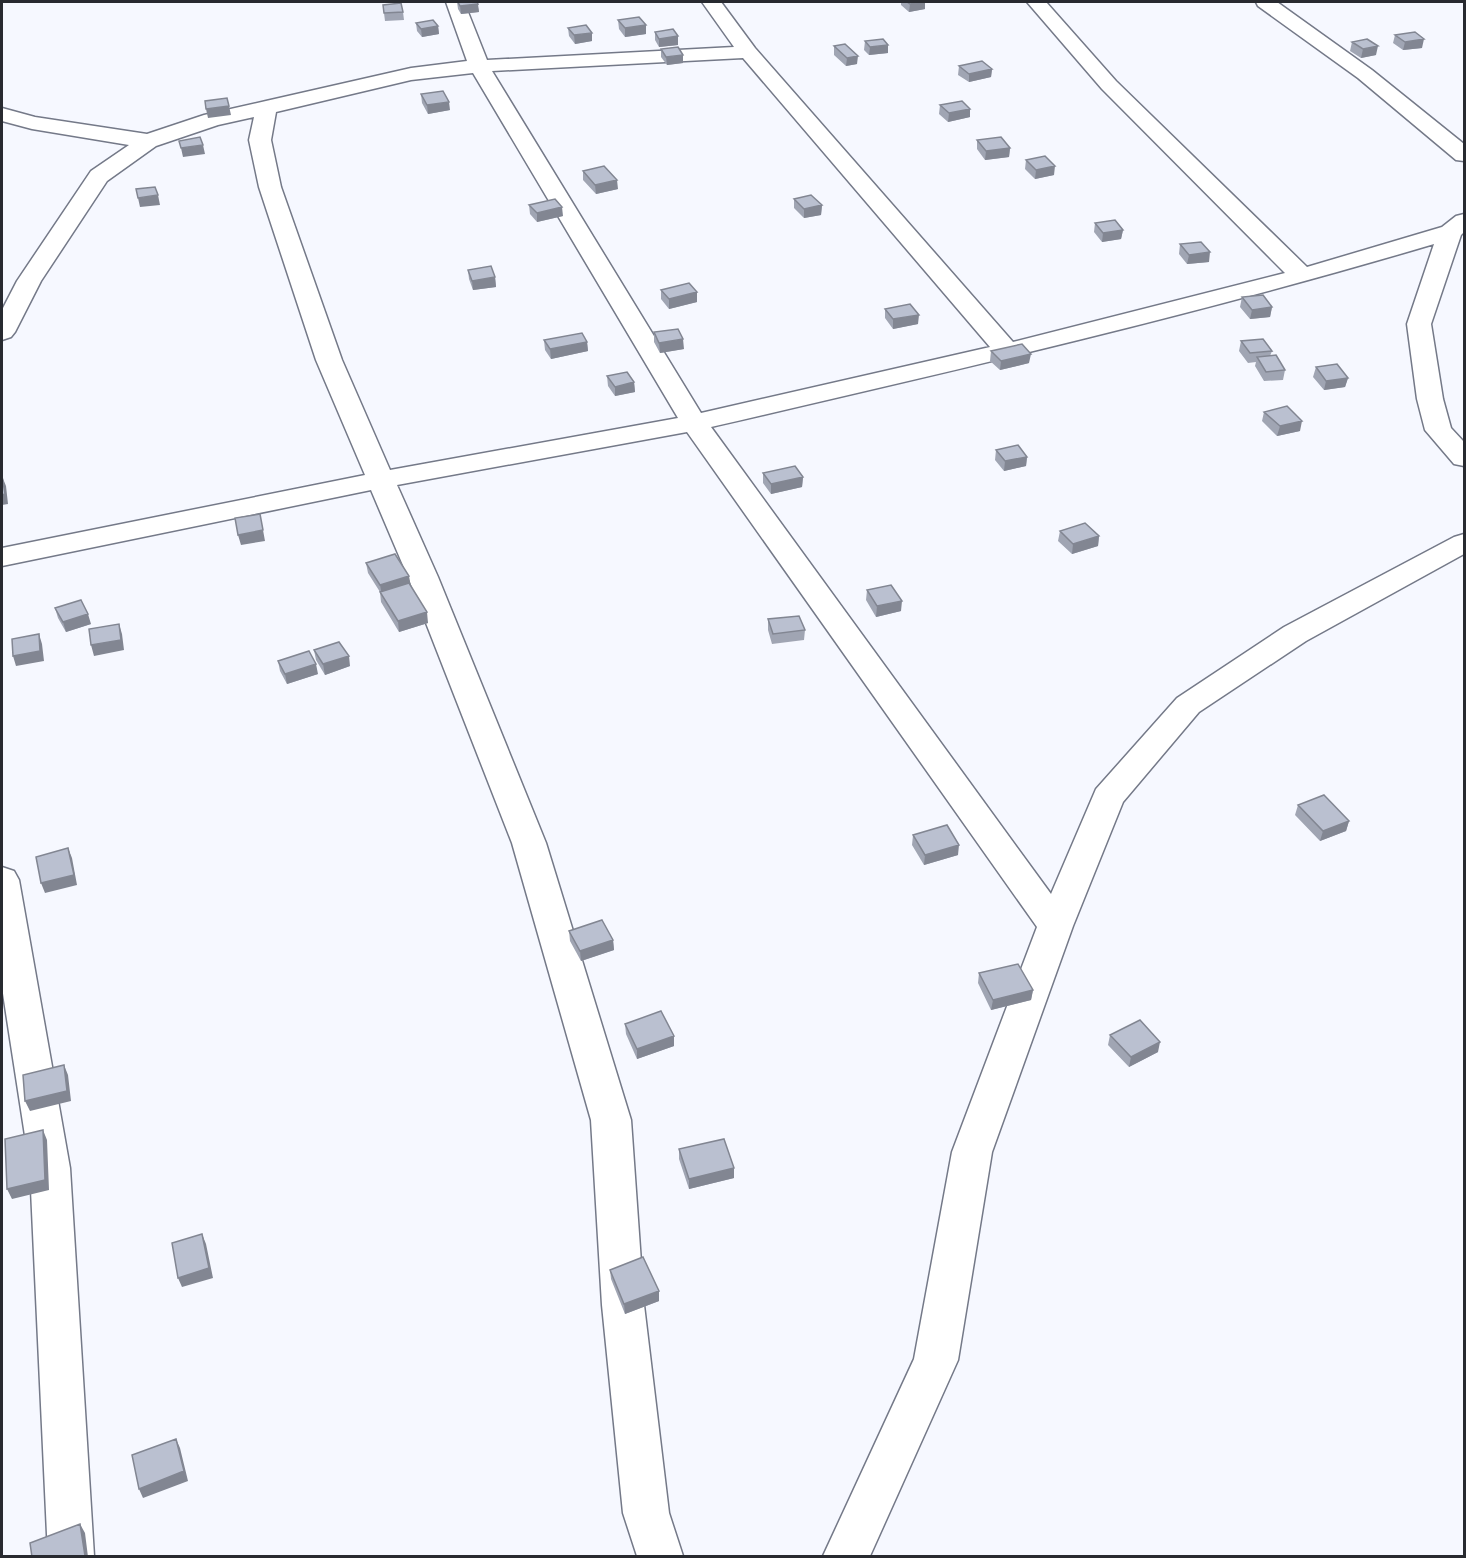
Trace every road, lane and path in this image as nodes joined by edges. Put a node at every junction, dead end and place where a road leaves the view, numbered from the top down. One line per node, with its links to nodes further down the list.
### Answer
1 (455, 2): 6 (street)
2 (712, 2): 5 (street)
3 (1036, 2): 12 (street)
4 (1264, 2): 10 (street)
5 (748, 52): 6 (street); 14 (street)
6 (479, 66): 7 (street); 15 (street)
7 (266, 107): 9 (street); 17 (street)
8 (2, 114): 9 (street)
9 (148, 141): 13 (street)
10 (1464, 155)
11 (1457, 227): 12 (street); 16 (street)
12 (1302, 276): 14 (street)
13 (2, 332)
14 (1007, 351): 15 (street)
15 (694, 423): 17 (street); 21 (street)
16 (1464, 458)
17 (381, 480): 19 (street); 23 (street)
18 (1464, 543): 21 (street)
19 (2, 557)
20 (2, 880): 22 (street)
21 (1055, 926): 24 (street)
22 (71, 1557)
23 (660, 1557)
24 (846, 1557)

